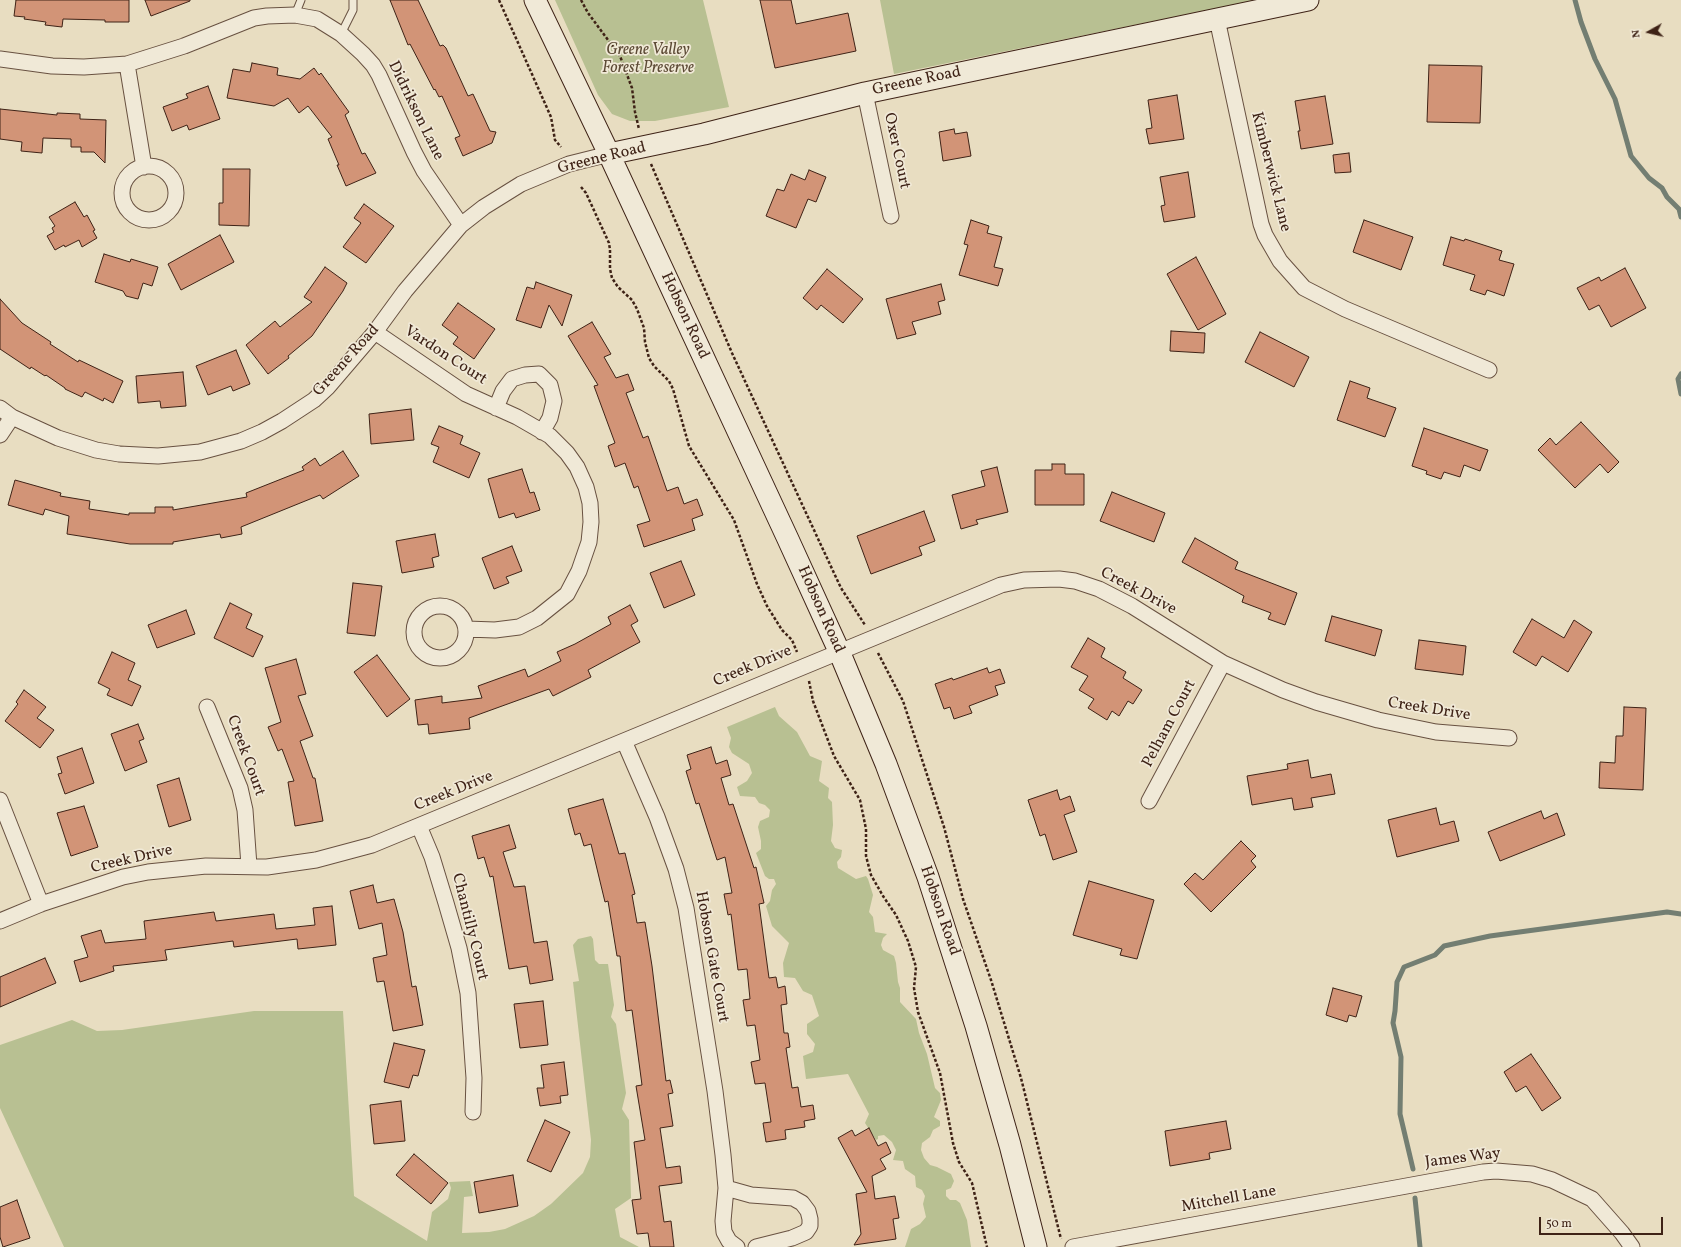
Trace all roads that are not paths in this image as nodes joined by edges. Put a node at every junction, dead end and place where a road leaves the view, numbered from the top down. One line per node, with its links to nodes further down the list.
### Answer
1 (301, 0): 5 (lane)
2 (353, 0): 7 (lane)
3 (535, 0): 11 (main road, Hobson Road)
4 (1308, 0): 6 (main road, Greene Road)
5 (295, 15): 7 (street, Didrikson Lane); 9 (street, Didrikson Lane)
6 (1217, 19): 10 (main road, Greene Road); 16 (street, Kimberwick Lane)
7 (341, 34): 14 (street, Didrikson Lane)
8 (0, 59): 9 (street, Didrikson Lane)
9 (127, 64): 12 (street)
10 (865, 93): 11 (main road, Greene Road); 13 (street, Oxer Court)
11 (609, 154): 14 (street, Greene Road); 22 (main road, Hobson Road)
12 (144, 167)
13 (891, 216)
14 (461, 225): 15 (street, Greene Road)
15 (375, 332): 17 (street, Vardon Court); 18 (street, Greene Road)
16 (1489, 370)
17 (496, 408): 19 (street, Vardon Court); 19 (street, Vardon Court)
18 (6, 412): 20 (street)
19 (542, 432): 21 (street, Vardon Court)
20 (0, 435)
21 (466, 629)
22 (839, 651): 23 (street, Creek Drive); 26 (street, Creek Drive); 38 (main road, Hobson Road)
23 (1223, 663): 25 (street, Creek Drive); 28 (street, Pelham Court)
24 (207, 707): 30 (street, Creek Court)
25 (1509, 738)
26 (624, 741): 29 (street, Creek Drive); 34 (street, Hobson Gate Court)
27 (0, 800): 31 (street)
28 (1149, 802)
29 (419, 826): 30 (street, Creek Drive); 33 (street, Chantilly Court)
30 (249, 866): 31 (street, Creek Drive)
31 (41, 904): 32 (street, Creek Drive)
32 (0, 921)
33 (473, 1112)
34 (726, 1188): 36 (street, Hobson Gate Court); 37 (street)
35 (1392, 1188): 39 (street, Mitchell Lane); 40 (street, James Way)
36 (737, 1247)
37 (756, 1247)
38 (1036, 1247)
39 (1073, 1247)
40 (1632, 1247)

